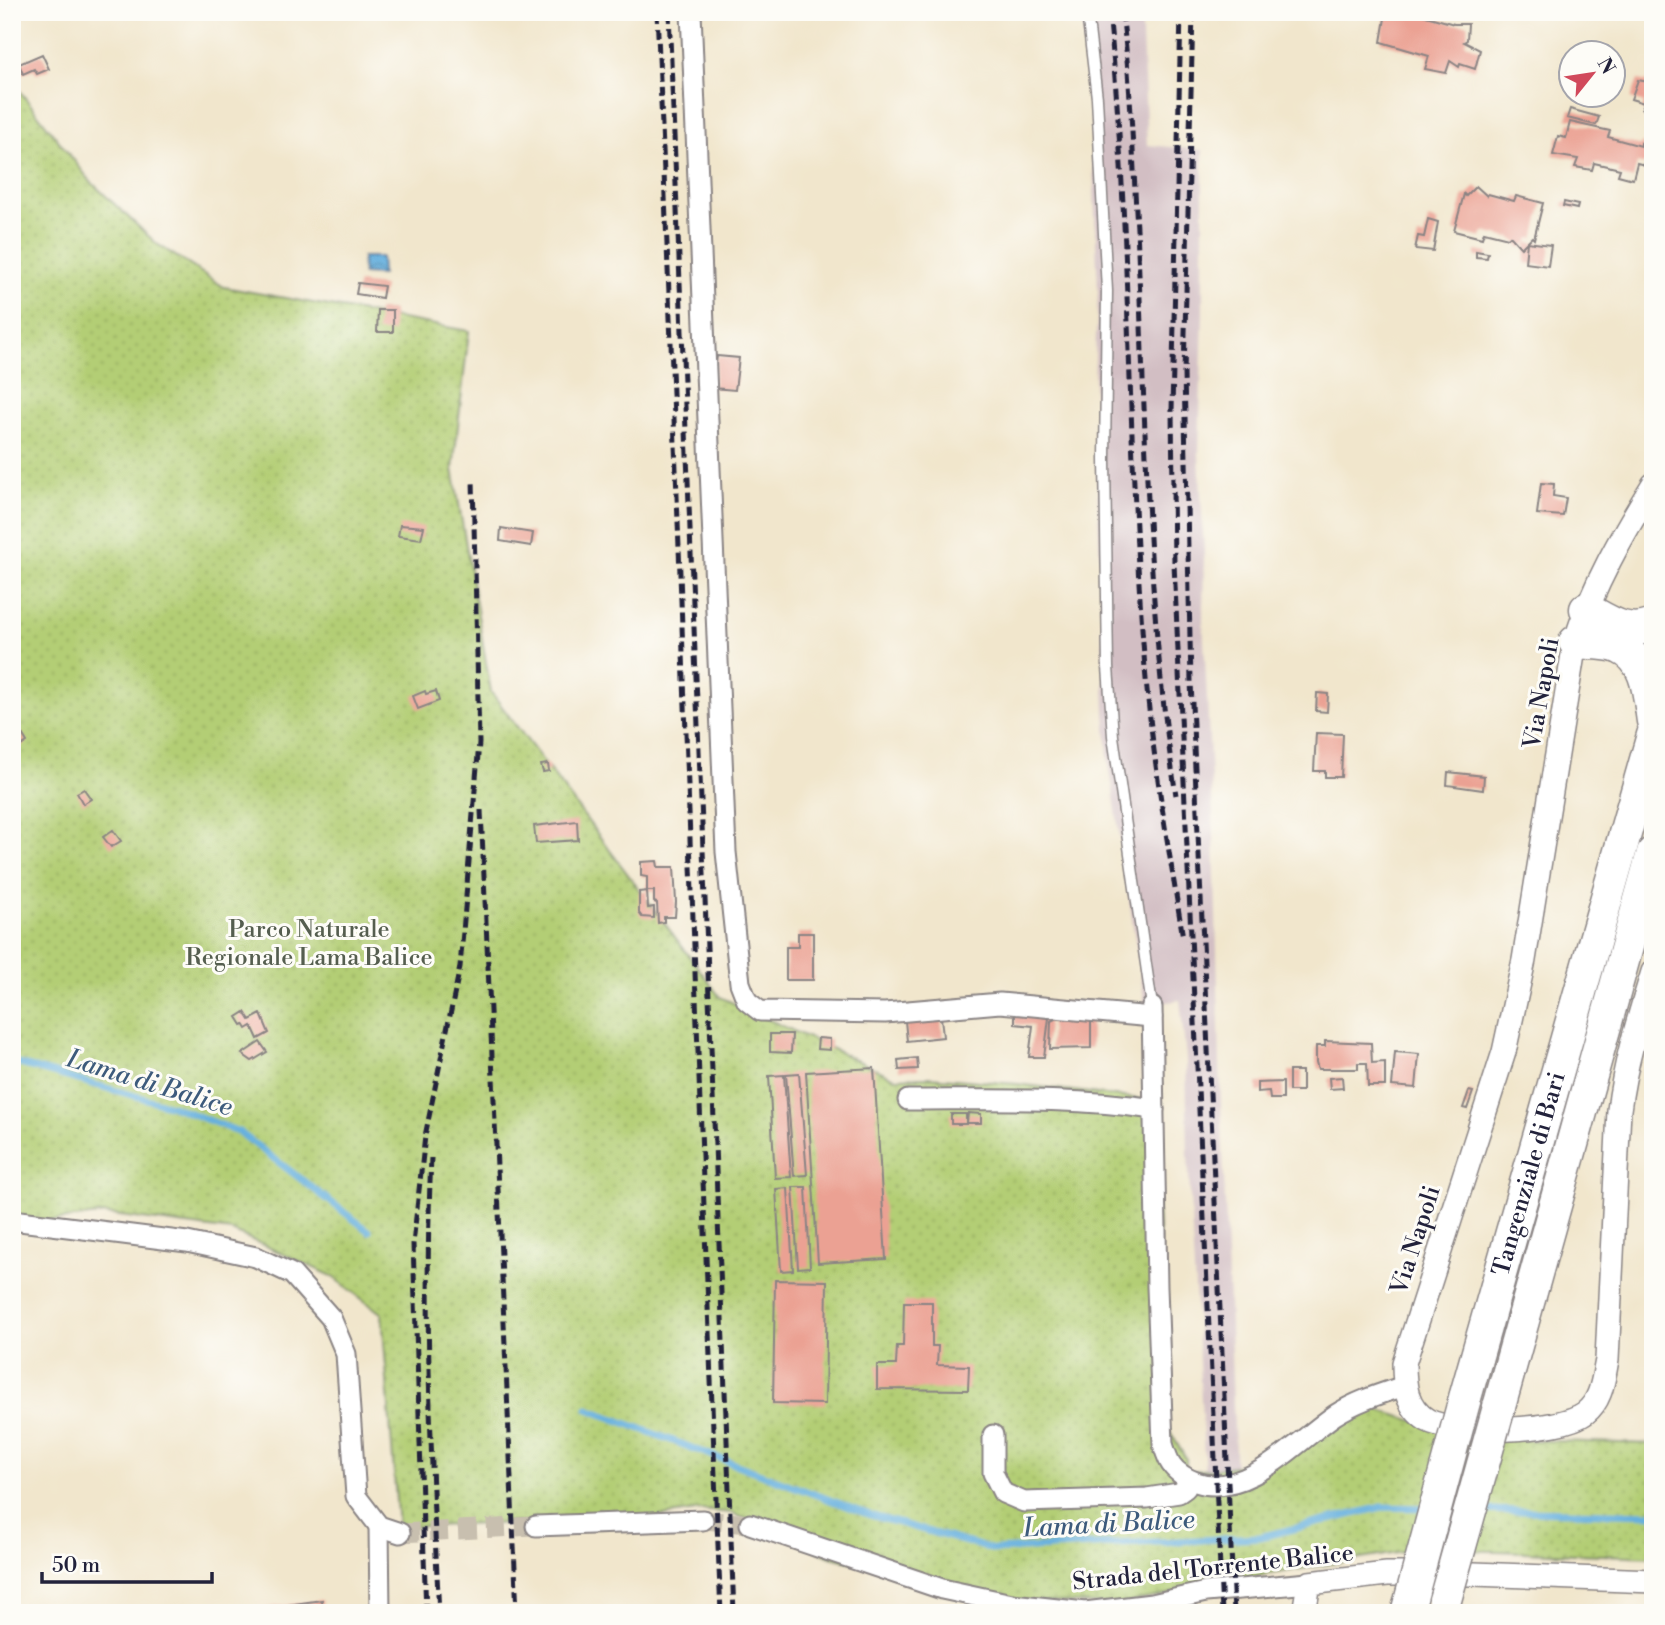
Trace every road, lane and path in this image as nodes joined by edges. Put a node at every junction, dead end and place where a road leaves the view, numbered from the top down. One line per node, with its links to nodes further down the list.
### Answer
1 (691, 12): 11 (street)
2 (1087, 12): 11 (lane)
3 (1653, 485): 4 (street, Via Napoli)
4 (1586, 609): 5 (highway); 6 (street, Via Napoli)
5 (1653, 625)
6 (1575, 642): 7 (highway); 15 (street, Via Napoli)
7 (1653, 721)
8 (1653, 735): 28 (highway, Tangenziale di Bari, bridge)
9 (1653, 853): 25 (highway, Tangenziale di Bari, bridge)
10 (1653, 972): 15 (street)
11 (1152, 1011): 13 (street)
12 (908, 1100): 13 (street)
13 (1154, 1109): 17 (street)
14 (12, 1220): 20 (street)
15 (1404, 1386): 17 (street)
16 (993, 1436): 17 (street)
17 (1188, 1479)
18 (703, 1520): 21 (street)
19 (750, 1524): 24 (street, Strada del Torrente Balice)
20 (379, 1526): 22 (street); 26 (street)
21 (536, 1526)
22 (401, 1533)
23 (1653, 1580): 24 (street, Strada del Torrente Balice)
24 (1309, 1583): 27 (street)
25 (1443, 1606)
26 (380, 1613)
27 (1304, 1613)
28 (1407, 1613)

